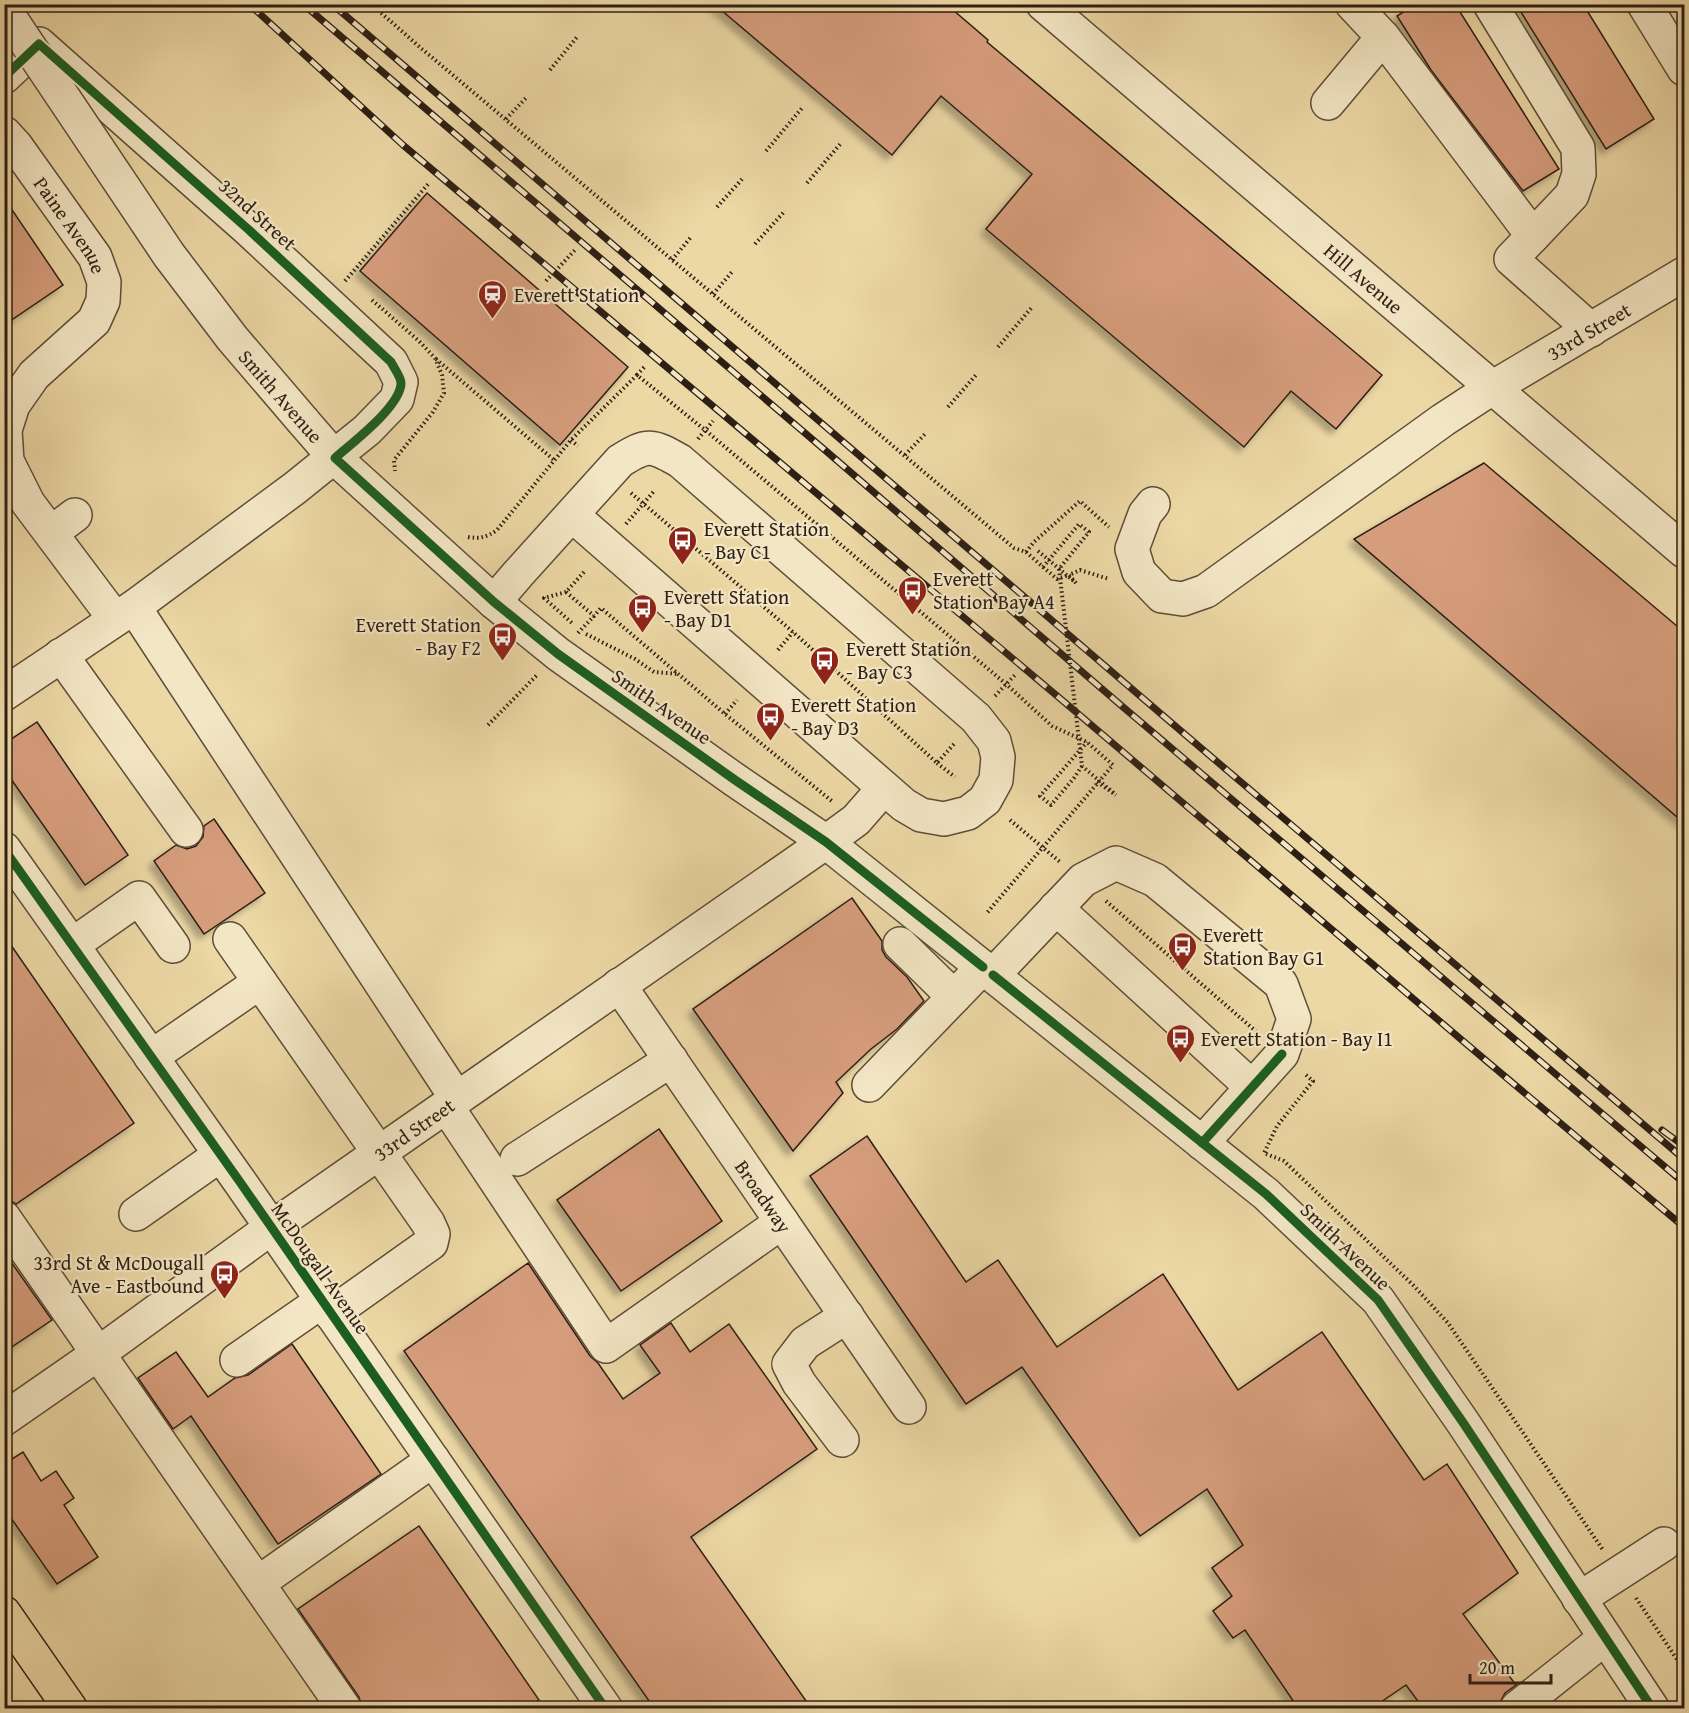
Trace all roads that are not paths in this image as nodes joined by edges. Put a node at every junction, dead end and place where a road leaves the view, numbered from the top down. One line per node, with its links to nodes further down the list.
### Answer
1 (1043, 4): 14 (street, Hill Avenue)
2 (1490, 4): 11 (street)
3 (1646, 5): 7 (street)
4 (1358, 6): 6 (street)
5 (4, 9): 15 (street, Smith Avenue, bridge)
6 (1383, 37): 9 (street); 11 (street)
7 (1684, 69)
8 (4, 77): 15 (street, 32nd Street)
9 (1328, 103)
10 (4, 133): 20 (street, Paine Avenue)
11 (1533, 236): 13 (street)
12 (1684, 274): 13 (street, 33rd Street)
13 (1591, 330): 14 (street, 33rd Street)
14 (1492, 388): 16 (street, 33rd Street); 18 (street, Hill Avenue)
15 (335, 458): 19 (street, Smith Avenue); 20 (street, 32nd Street)
16 (1153, 504)
17 (572, 514): 19 (street); 23 (street); 23 (street)
18 (1684, 551)
19 (494, 602): 25 (street, Smith Avenue)
20 (124, 613): 21 (street, 32nd Street); 40 (street, Paine Avenue)
21 (61, 655): 22 (street, 32nd Street); 24 (street)
22 (4, 694)
23 (884, 788): 25 (street, 33rd Street)
24 (186, 830)
25 (826, 842): 32 (street, Smith Avenue); 34 (street, 33rd Street)
26 (4, 849): 30 (street, McDougall Avenue)
27 (1056, 908): 32 (street); 39 (street); 39 (street)
28 (230, 939): 33 (street)
29 (900, 944): 35 (street)
30 (72, 945): 31 (street); 36 (street, McDougall Avenue)
31 (173, 946)
32 (988, 970): 35 (street); 41 (street, Smith Avenue)
33 (260, 982): 36 (street); 42 (street)
34 (619, 985): 37 (street, Broadway); 40 (street, 33rd Street)
35 (954, 997): 38 (street)
36 (151, 1057): 43 (street, McDougall Avenue)
37 (671, 1060): 44 (street); 47 (street, Broadway)
38 (869, 1086)
39 (1252, 1087): 41 (street)
40 (452, 1103): 42 (street, 33rd Street); 47 (street, Paine Avenue)
41 (1202, 1143): 59 (street, Smith Avenue)
42 (379, 1154): 48 (street, 33rd Street); 49 (street)
43 (220, 1155): 45 (street); 48 (street, McDougall Avenue)
44 (517, 1159)
45 (136, 1214)
46 (4, 1218): 51 (street)
47 (782, 1222): 50 (street, Broadway)
48 (271, 1228): 49 (street, McDougall Avenue); 51 (street, 33rd Street)
49 (327, 1308): 52 (street); 56 (street, McDougall Avenue)
50 (847, 1316): 53 (street, Broadway); 55 (street)
51 (99, 1353): 54 (street, 33rd Street); 58 (street)
52 (237, 1360)
53 (909, 1407)
54 (4, 1419)
55 (842, 1440)
56 (433, 1460): 58 (street); 64 (street, McDougall Avenue)
57 (1664, 1544): 59 (street)
58 (258, 1583): 63 (street)
59 (1579, 1599): 61 (street, Smith Avenue)
60 (4, 1613): 62 (main road)
61 (1605, 1638): 65 (street); 66 (street, Smith Avenue)
62 (70, 1708)
63 (344, 1708)
64 (605, 1708)
65 (1517, 1708)
66 (1652, 1708)

